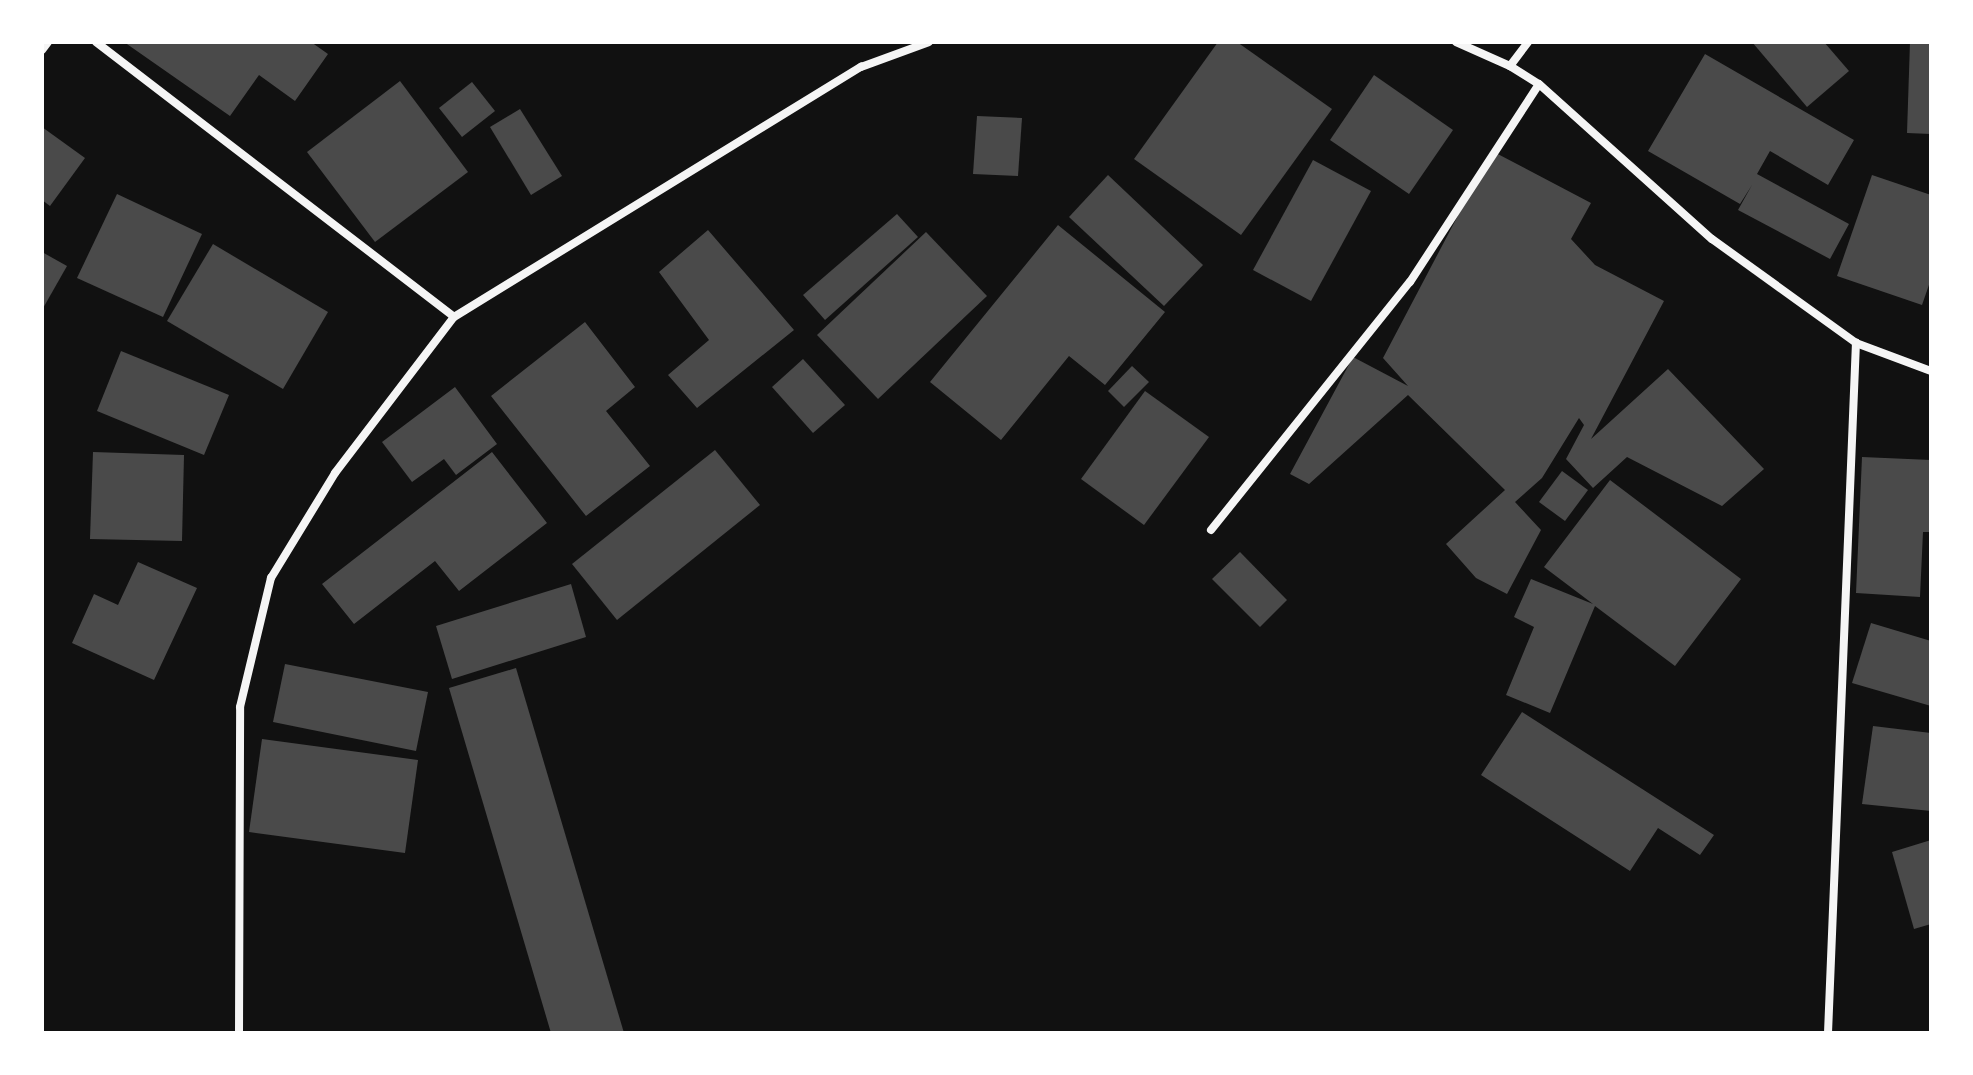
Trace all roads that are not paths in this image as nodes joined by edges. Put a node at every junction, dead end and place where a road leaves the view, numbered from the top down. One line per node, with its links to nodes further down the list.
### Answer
1 (48, 42): 6 (street)
2 (96, 42): 9 (street)
3 (929, 42): 9 (street)
4 (1456, 42): 7 (street)
5 (1528, 42): 7 (street)
6 (42, 50)
7 (1510, 66): 8 (street)
8 (1539, 84): 10 (street); 12 (street)
9 (454, 317): 13 (street)
10 (1856, 343): 11 (street); 14 (street)
11 (1931, 371)
12 (1211, 530)
13 (239, 1033)
14 (1828, 1033)

